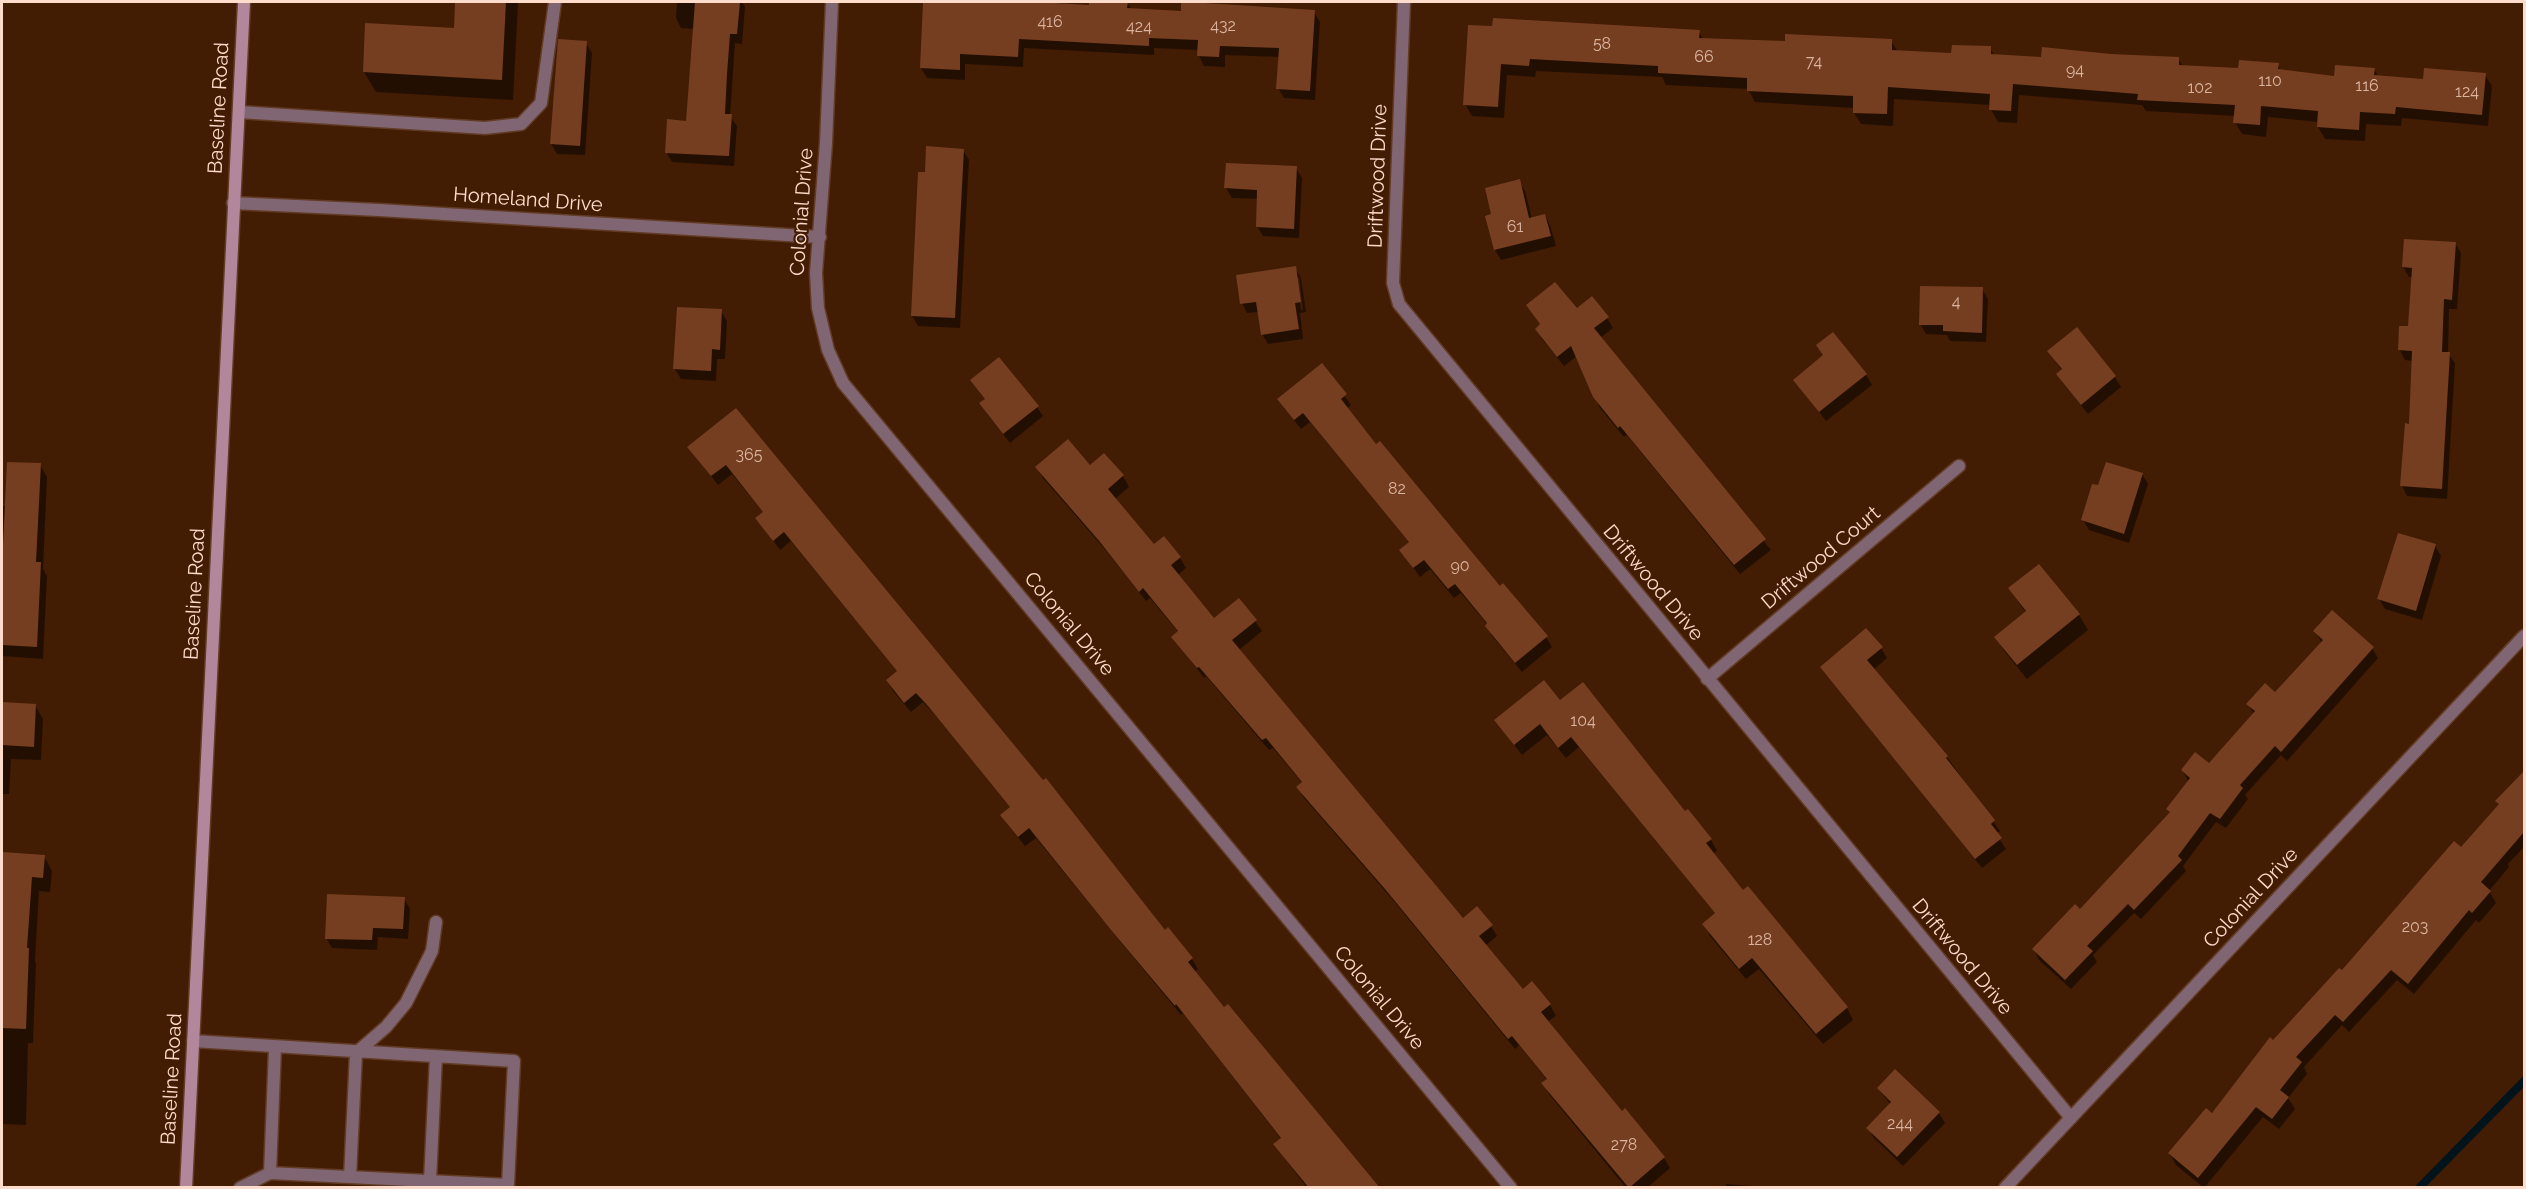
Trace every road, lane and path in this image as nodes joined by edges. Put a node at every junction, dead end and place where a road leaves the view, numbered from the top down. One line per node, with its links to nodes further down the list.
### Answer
1 (244, 2): 5 (street, Baseline Road)
2 (555, 2): 5 (street)
3 (832, 2): 7 (street, Colonial Drive)
4 (1404, 2): 10 (street, Driftwood Drive)
5 (238, 112): 6 (street, Baseline Road)
6 (233, 203): 7 (street, Homeland Drive); 12 (street, Baseline Road)
7 (820, 237): 22 (street, Colonial Drive)
8 (1959, 466): 10 (street, Driftwood Court)
9 (2524, 636): 16 (street, Colonial Drive)
10 (1707, 680): 16 (street, Driftwood Drive)
11 (436, 922): 14 (street)
12 (193, 1041): 13 (street); 20 (street, Baseline Road)
13 (275, 1048): 14 (street); 17 (street)
14 (356, 1053): 15 (street); 18 (street)
15 (436, 1057): 19 (street); 19 (street)
16 (2071, 1119): 23 (street, Colonial Drive)
17 (270, 1173): 18 (street); 21 (street)
18 (350, 1177): 19 (street)
19 (430, 1181)
20 (186, 1188)
21 (240, 1188)
22 (1511, 1188)
23 (2005, 1188)

